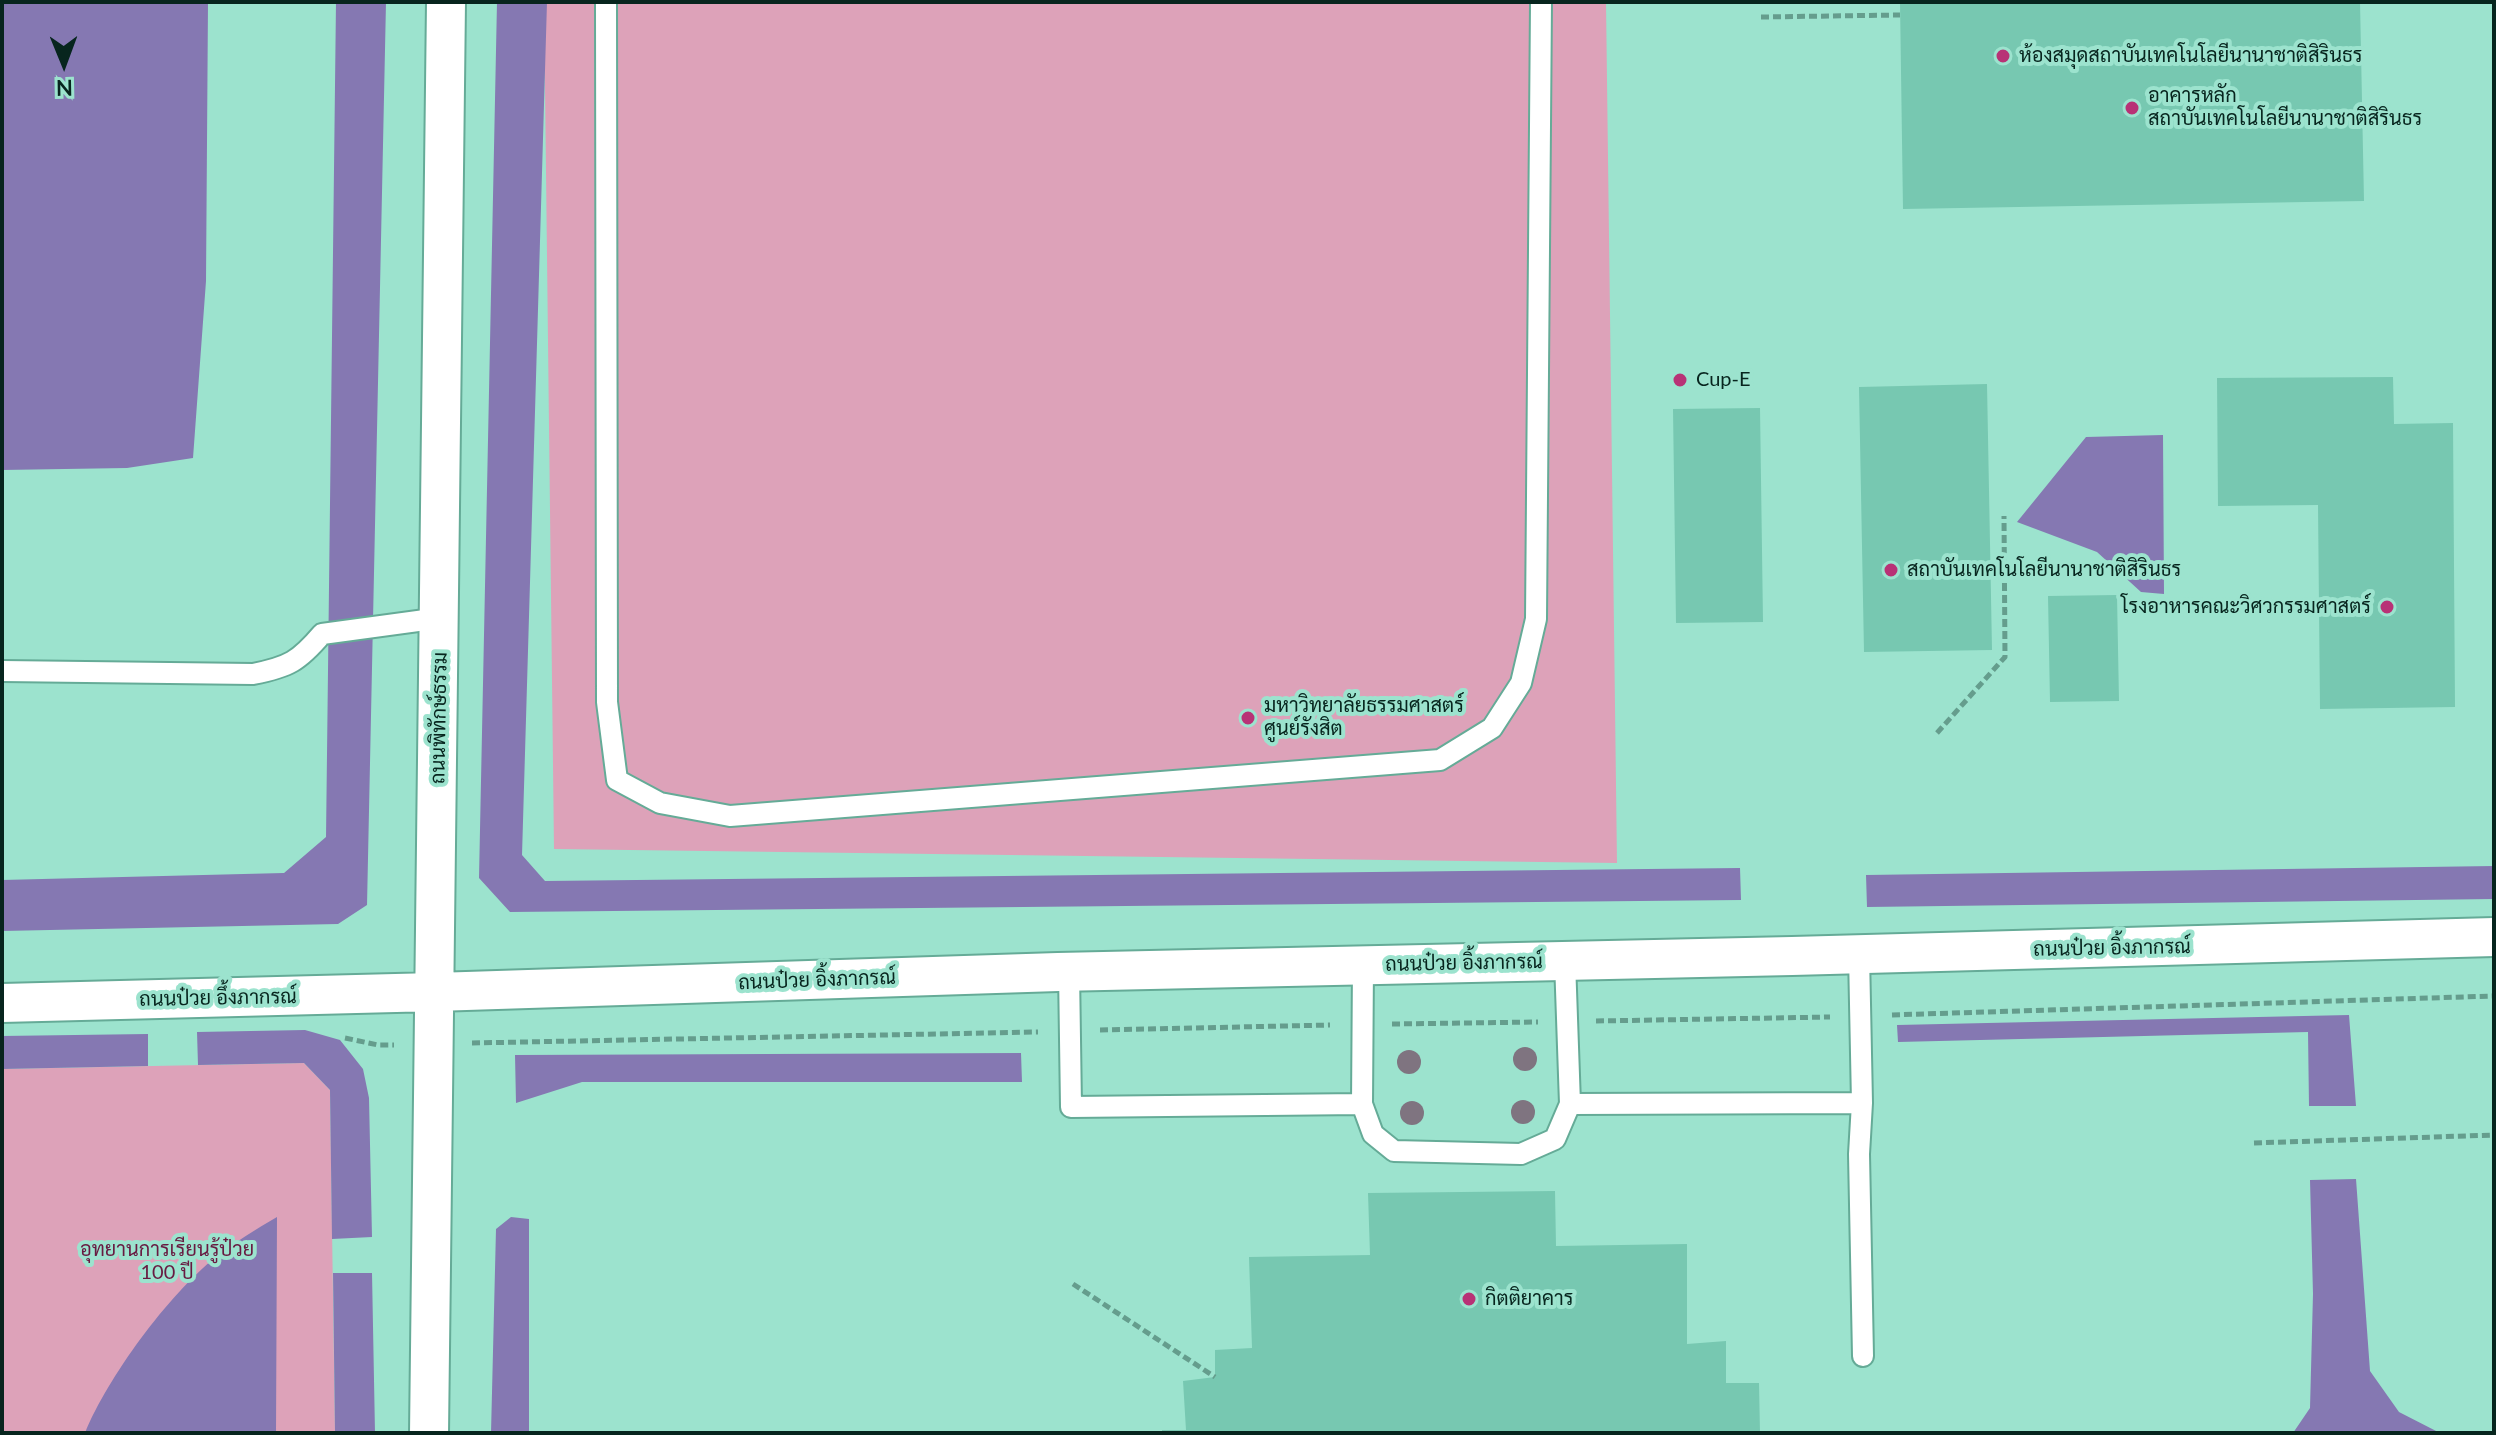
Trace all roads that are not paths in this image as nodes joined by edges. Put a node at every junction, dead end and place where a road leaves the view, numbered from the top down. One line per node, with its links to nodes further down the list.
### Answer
1 (446, 2): 4 (street, ถนนพิทักษ์ธรรม)
2 (606, 2): 3 (lane)
3 (1541, 2)
4 (440, 618): 5 (lane); 11 (street, ถนนพิทักษ์ธรรม)
5 (2, 671)
6 (2494, 937): 7 (street, ถนนป๋วย อิ้งภากรณ์)
7 (1859, 954): 8 (street, ถนนป๋วย อิ้งภากรณ์); 13 (lane)
8 (1565, 961): 9 (street, ถนนป๋วย อิ้งภากรณ์); 15 (lane)
9 (1363, 965): 10 (street, ถนนป๋วย อิ้งภากรณ์); 14 (lane)
10 (1069, 971): 11 (street, ถนนป๋วย อิ้งภากรณ์); 14 (lane)
11 (435, 992): 12 (street, ถนนป๋วย อึ้งภากรณ์); 17 (street, ถนนพิทักษ์ธรรม)
12 (2, 1003)
13 (1862, 1103): 15 (lane); 16 (lane)
14 (1362, 1104): 15 (lane)
15 (1570, 1104)
16 (1863, 1356)
17 (429, 1433)

